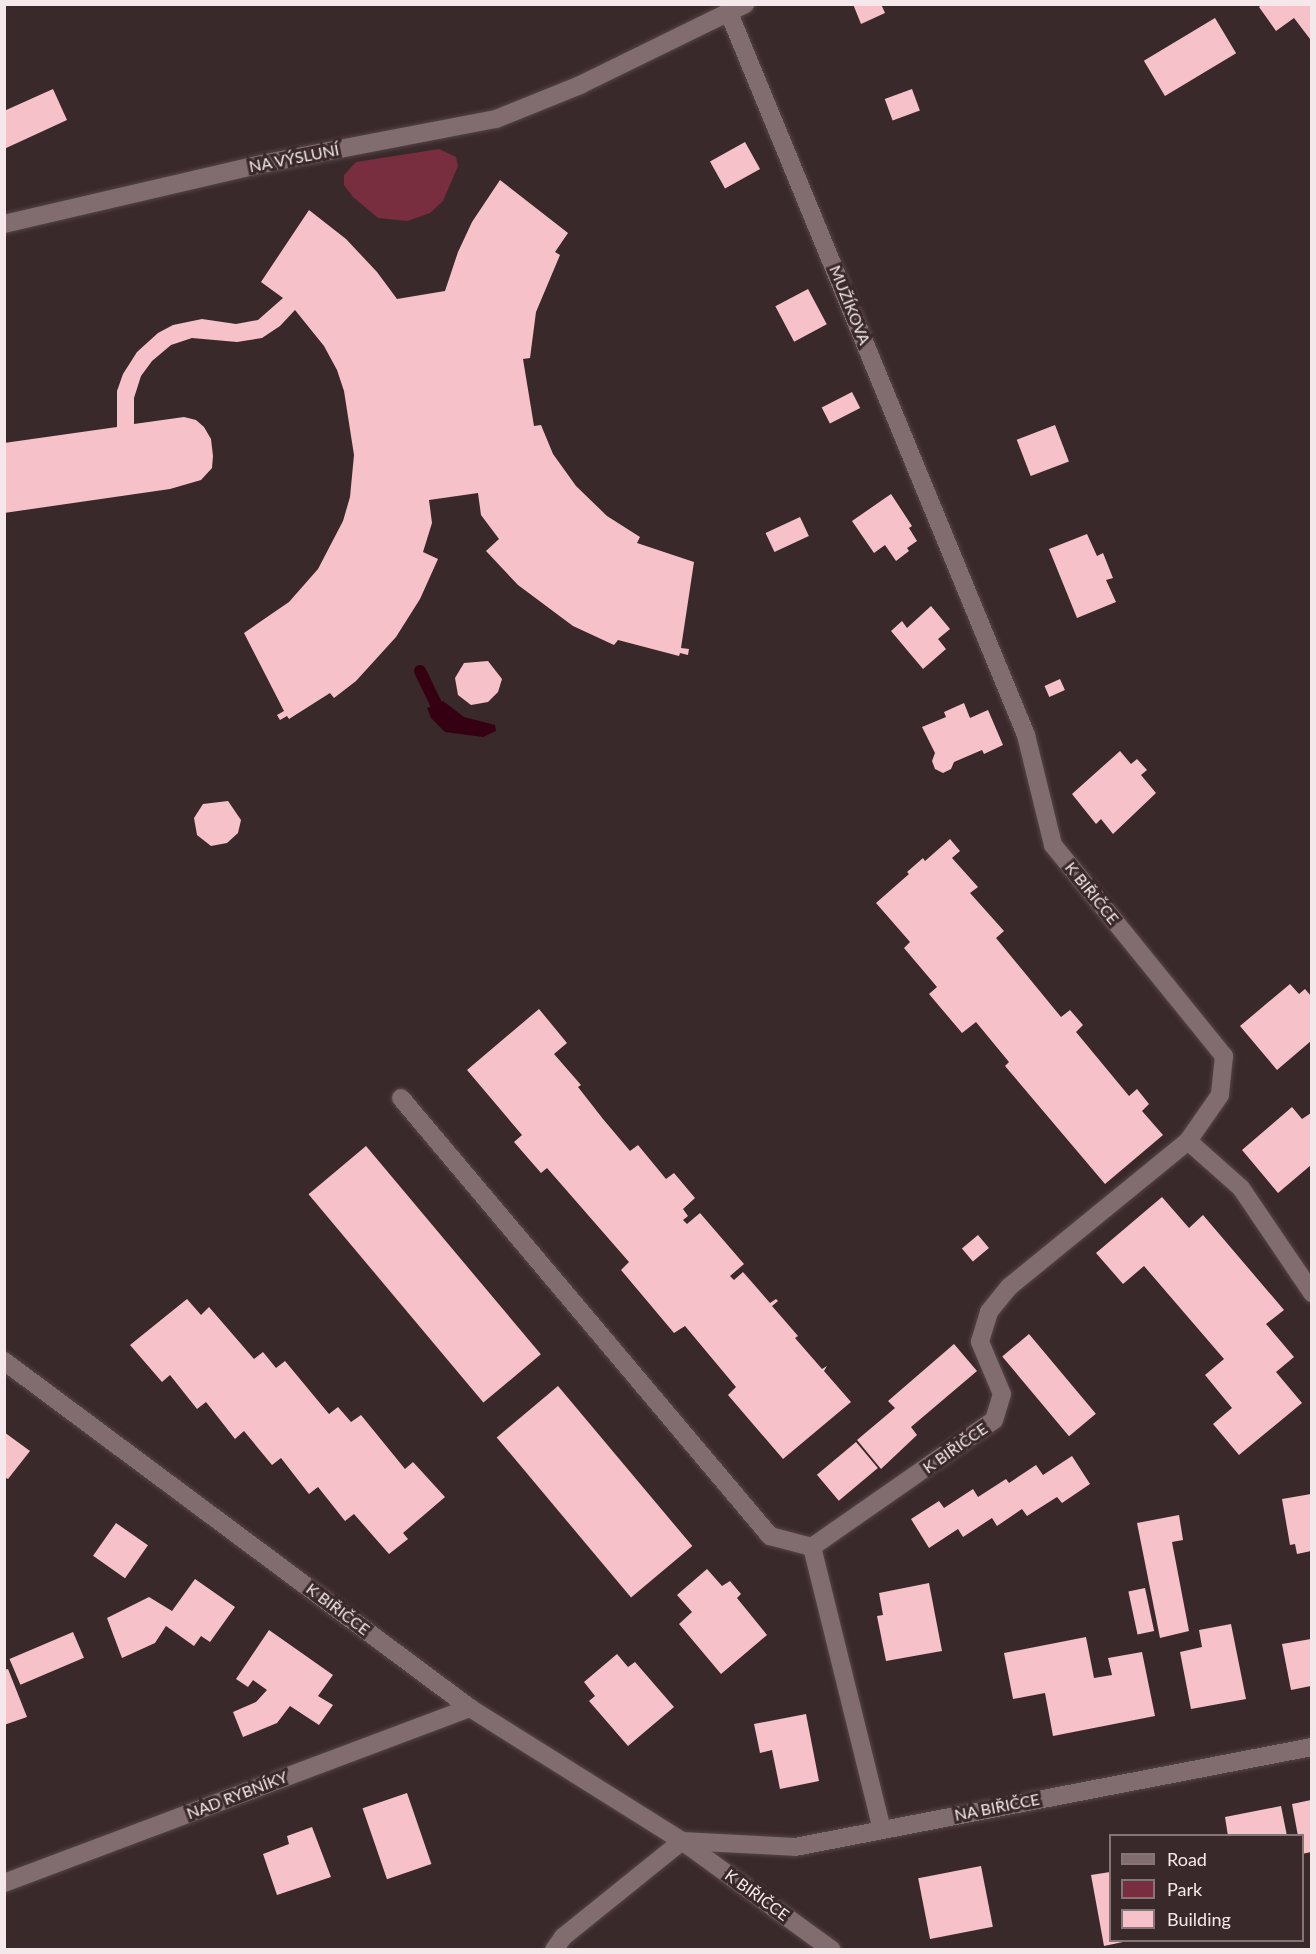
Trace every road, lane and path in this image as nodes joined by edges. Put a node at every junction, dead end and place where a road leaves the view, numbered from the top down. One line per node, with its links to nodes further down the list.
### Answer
1 (737, 9): 2 (street, NA VÝSLUNÍ); 3 (street, MUŽÍKOVA)
2 (4, 224)
3 (977, 614): 5 (street, K BIŘIČCE)
4 (401, 1098): 8 (street)
5 (1188, 1141): 6 (street); 8 (street, K BIŘIČCE)
6 (1311, 1293)
7 (4, 1361): 9 (street, K BIŘIČCE)
8 (812, 1547): 11 (street)
9 (470, 1708): 12 (street, K BIŘIČCE); 13 (street, NAD RYBNÍKY)
10 (1311, 1748): 11 (street, NA BIŘIČCE)
11 (882, 1829): 12 (street, NA BIŘIČCE)
12 (682, 1841): 14 (street); 15 (street, K BIŘIČCE)
13 (4, 1883)
14 (554, 1950)
15 (832, 1950)

